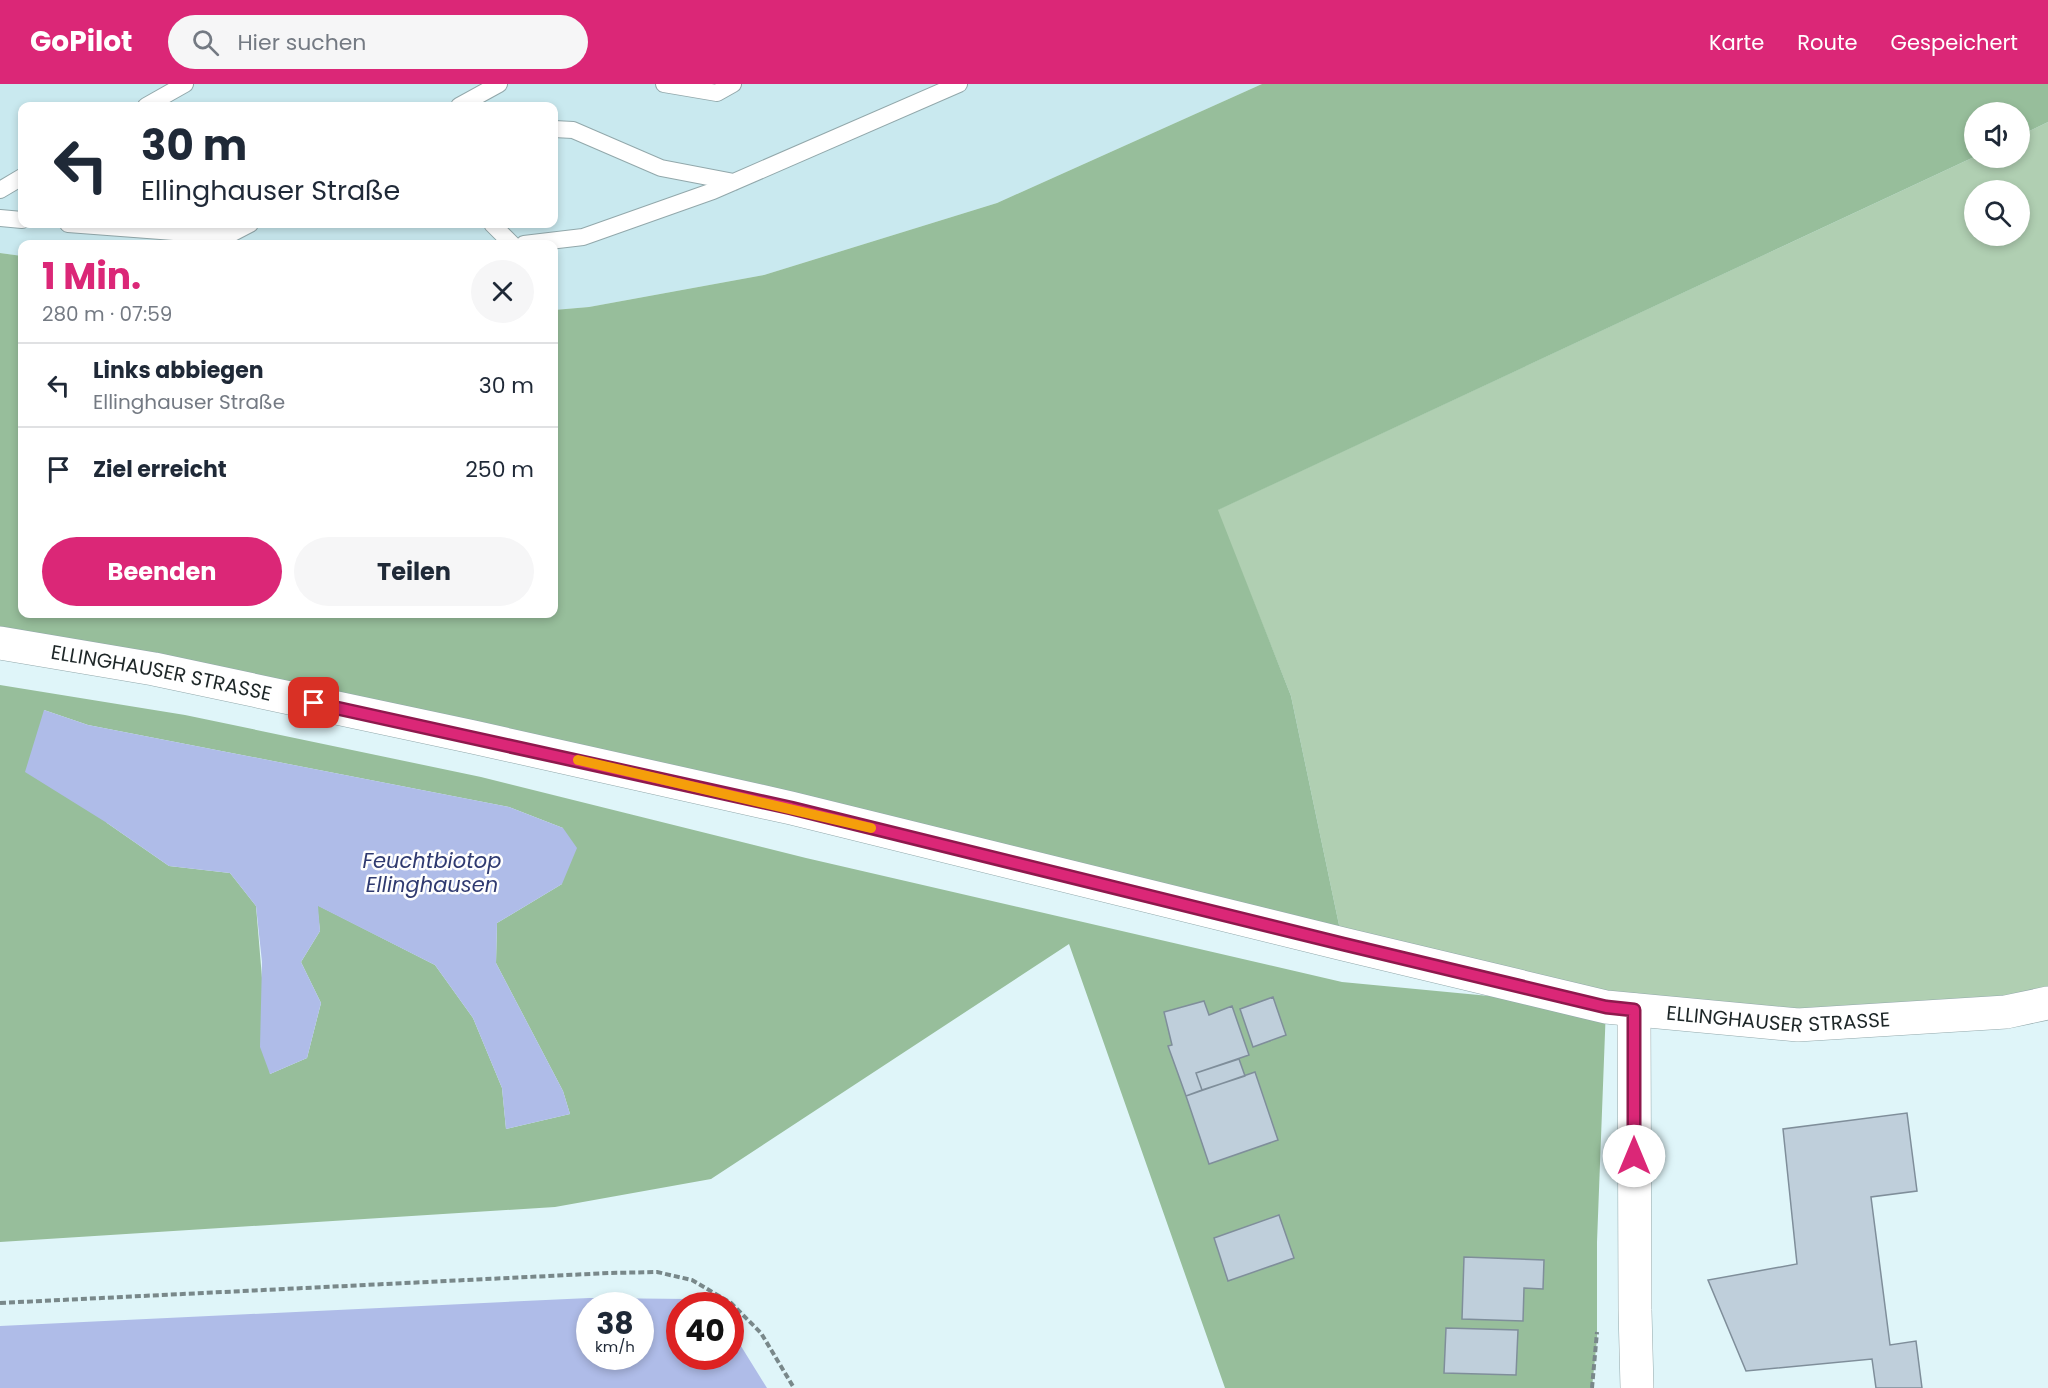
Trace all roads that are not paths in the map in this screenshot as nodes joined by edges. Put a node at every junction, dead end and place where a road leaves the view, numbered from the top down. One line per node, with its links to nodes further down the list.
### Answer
1 (185, 84): 6 (lane)
2 (499, 84): 7 (lane)
3 (664, 84): 4 (lane)
4 (733, 84)
5 (959, 84): 10 (lane)
6 (153, 102)
7 (466, 102)
8 (558, 129): 10 (lane)
9 (18, 179): 11 (lane)
10 (734, 182): 18 (lane)
11 (0, 190)
12 (0, 218): 13 (lane)
13 (18, 220)
14 (121, 228): 15 (lane)
15 (242, 228)
16 (496, 228): 17 (lane)
17 (508, 240)
18 (558, 240)
19 (0, 643): 21 (main road, ELLINGHAUSER STRASSE)
20 (2048, 1003): 21 (main road, ELLINGHAUSER STRASSE)
21 (1634, 1010): 22 (main road)
22 (1637, 1388)

